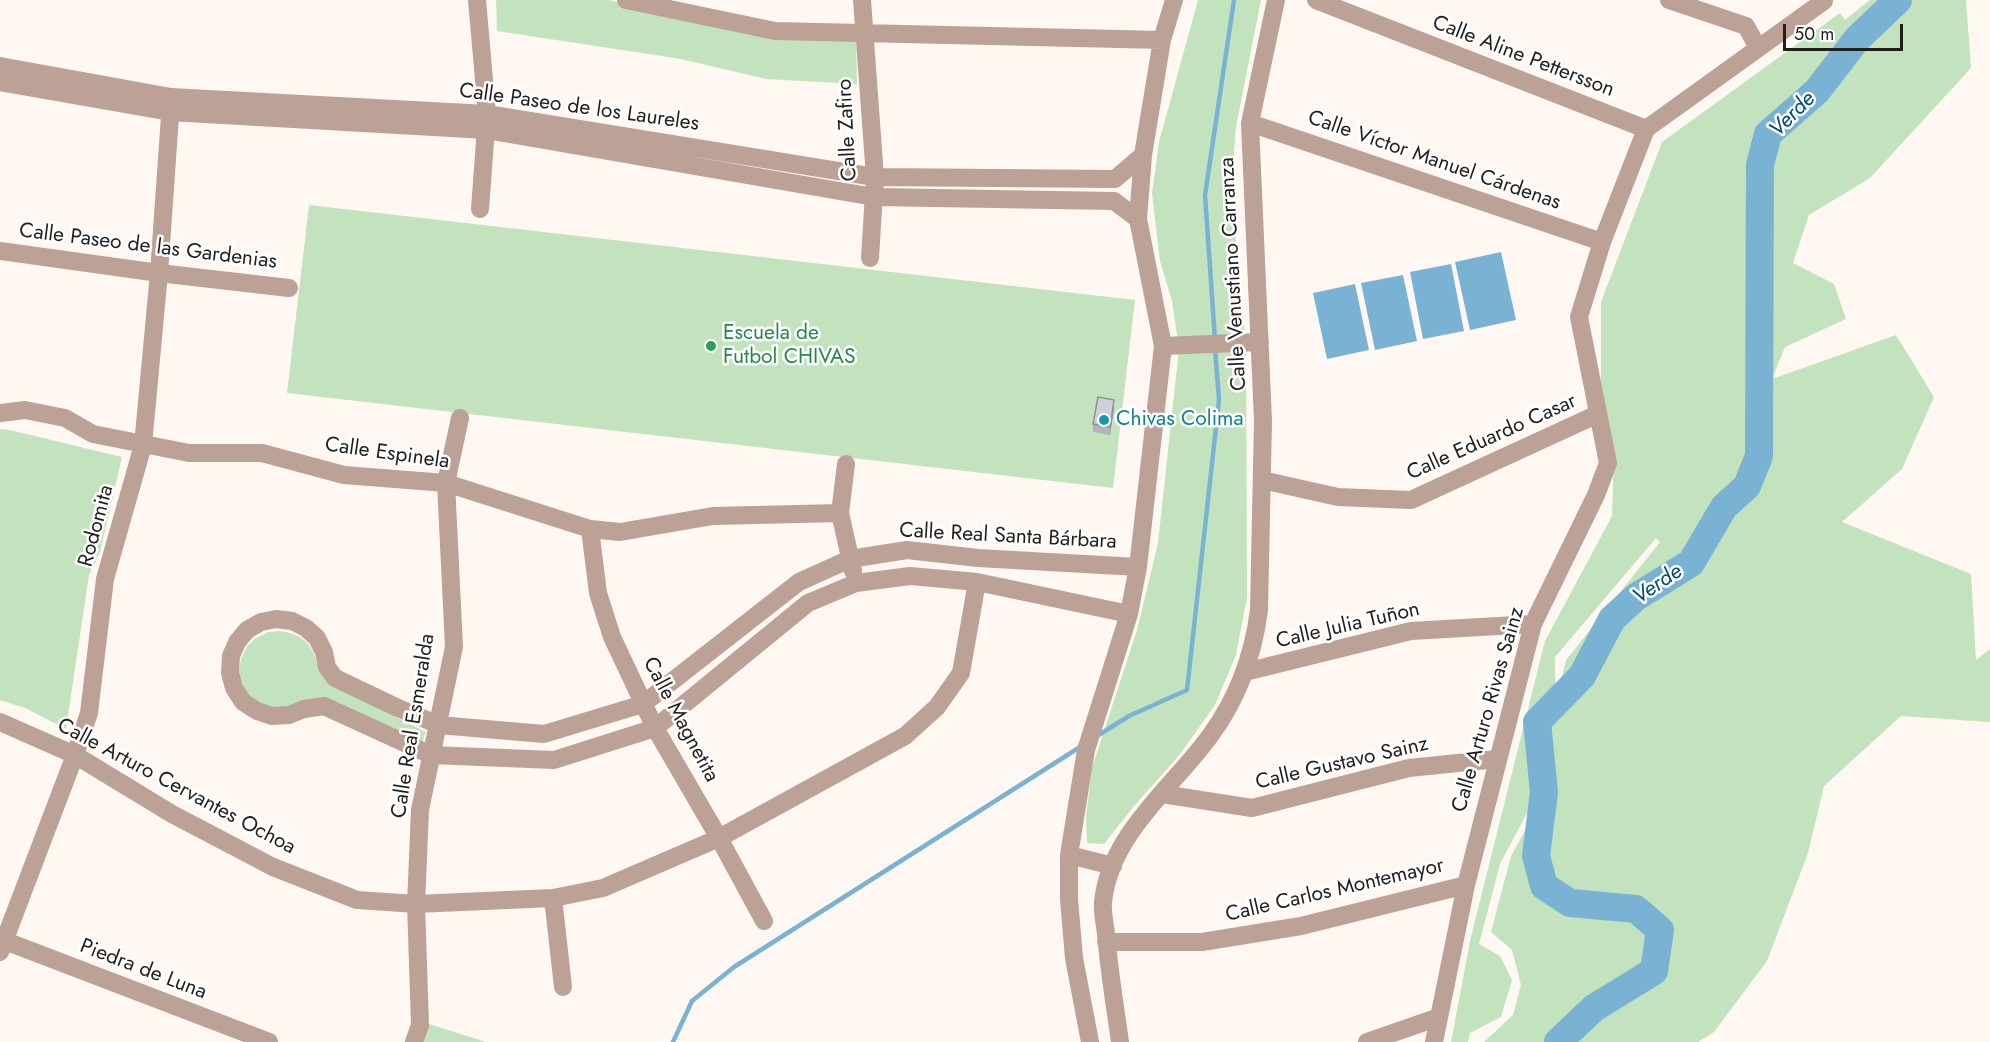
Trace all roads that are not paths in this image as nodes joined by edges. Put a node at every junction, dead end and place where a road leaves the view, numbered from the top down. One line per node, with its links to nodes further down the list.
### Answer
1 (477, 0): 15 (street)
2 (626, 0): 9 (street)
3 (862, 0): 9 (street, Calle Zafiro)
4 (1174, 0): 10 (street)
5 (1276, 0): 16 (street, Calle Venustiano Carranza)
6 (1316, 0): 17 (street, Calle Aline Pettersson)
7 (1669, 0): 11 (street)
8 (1824, 1): 11 (street)
9 (865, 34): 10 (street); 19 (street, Calle Zafiro)
10 (1162, 40): 18 (street)
11 (1758, 48): 17 (street)
12 (0, 66): 14 (street, Calle Paseo de los Laureles)
13 (0, 82): 14 (street, Calle Paseo de los Laureles)
14 (171, 105): 15 (street, Calle Paseo de los Laureles); 26 (street, Rodomita)
15 (487, 122): 19 (street, Calle Paseo de los Laureles); 20 (street, Calle Paseo de los Laureles); 21 (street)
16 (1250, 123): 23 (street, Calle Víctor Manuel Cárdenas); 28 (street, Calle Venustiano Carranza)
17 (1647, 129): 23 (street, Calle Arturo Rivas Sainz)
18 (1143, 155): 19 (street, Calle Paseo de los Laureles); 22 (street)
19 (875, 177): 20 (street, Calle Zafiro)
20 (874, 197): 22 (street, Calle Paseo de los Laureles); 25 (street, Calle Zafiro)
21 (480, 209)
22 (1138, 219): 29 (street)
23 (1602, 242): 31 (street, Calle Arturo Rivas Sainz)
24 (0, 251): 26 (street, Calle Paseo de las Gardenias)
25 (870, 258)
26 (159, 273): 27 (street, Calle Paseo de las Gardenias); 33 (street, Rodomita)
27 (290, 288)
28 (1260, 342): 29 (street); 35 (street, Calle Venustiano Carranza)
29 (1163, 346): 40 (street)
30 (0, 413): 33 (street, Calle Espinela)
31 (1598, 414): 35 (street, Calle Eduardo Casar); 44 (street, Calle Arturo Rivas Sainz)
32 (460, 418): 36 (street, Calle Real Esmeralda)
33 (143, 446): 36 (street, Calle Espinela); 50 (street, Rodomita)
34 (846, 464): 37 (street)
35 (1262, 480): 45 (street, Calle Venustiano Carranza)
36 (446, 483): 38 (street, Calle Espinela); 48 (street, Calle Real Esmeralda)
37 (840, 513): 38 (street, Calle Espinela); 39 (street)
38 (590, 529): 46 (street, Calle Magnetita)
39 (850, 559): 40 (street, Calle Real Santa Bárbara); 42 (street); 46 (street, Calle Real Santa Bárbara)
40 (1138, 567): 43 (street)
41 (977, 582): 42 (street, Calle Real Santa Bárbara); 43 (street, Calle Real Santa Bárbara); 54 (street, Calle Arturo Cervantes Ochoa)
42 (856, 583): 49 (street, Calle Real Santa Bárbara)
43 (1129, 614): 55 (street)
44 (1533, 624): 45 (street, Calle Julia Tuñon); 52 (street, Calle Arturo Rivas Sainz)
45 (1245, 672): 53 (street, Calle Venustiano Carranza)
46 (642, 704): 48 (street, Calle Real Santa Bárbara); 49 (street, Calle Magnetita)
47 (0, 722): 50 (street, Calle Arturo Cervantes Ochoa)
48 (439, 725): 51 (street, Calle Real Esmeralda); 51 (street, Calle Real Santa Bárbara)
49 (655, 728): 51 (street, Calle Real Santa Bárbara); 54 (street, Calle Magnetita)
50 (75, 755): 59 (street, Calle Arturo Cervantes Ochoa); 62 (street, Rodomita)
51 (431, 755): 59 (street, Calle Real Esmeralda)
52 (1497, 759): 53 (street, Calle Gustavo Sainz); 57 (street, Calle Arturo Rivas Sainz)
53 (1162, 794): 56 (street, Calle Venustiano Carranza)
54 (719, 838): 58 (street, Calle Arturo Cervantes Ochoa); 60 (street, Calle Magnetita)
55 (1069, 855): 56 (street); 67 (street)
56 (1113, 866): 61 (street, Calle Venustiano Carranza)
57 (1466, 885): 61 (street, Calle Carlos Montemayor); 64 (street, Calle Arturo Rivas Sainz)
58 (553, 898): 59 (street, Calle Arturo Cervantes Ochoa); 63 (street)
59 (416, 904): 66 (street, Calle Real Esmeralda)
60 (764, 921)
61 (1106, 942): 68 (street, Calle Venustiano Carranza)
62 (2, 944): 65 (street, Piedra de Luna)
63 (563, 987)
64 (1439, 1017): 69 (street); 70 (street, Calle Arturo Rivas Sainz)
65 (269, 1042)
66 (414, 1042)
67 (1090, 1042)
68 (1120, 1042)
69 (1367, 1042)
70 (1434, 1042)

